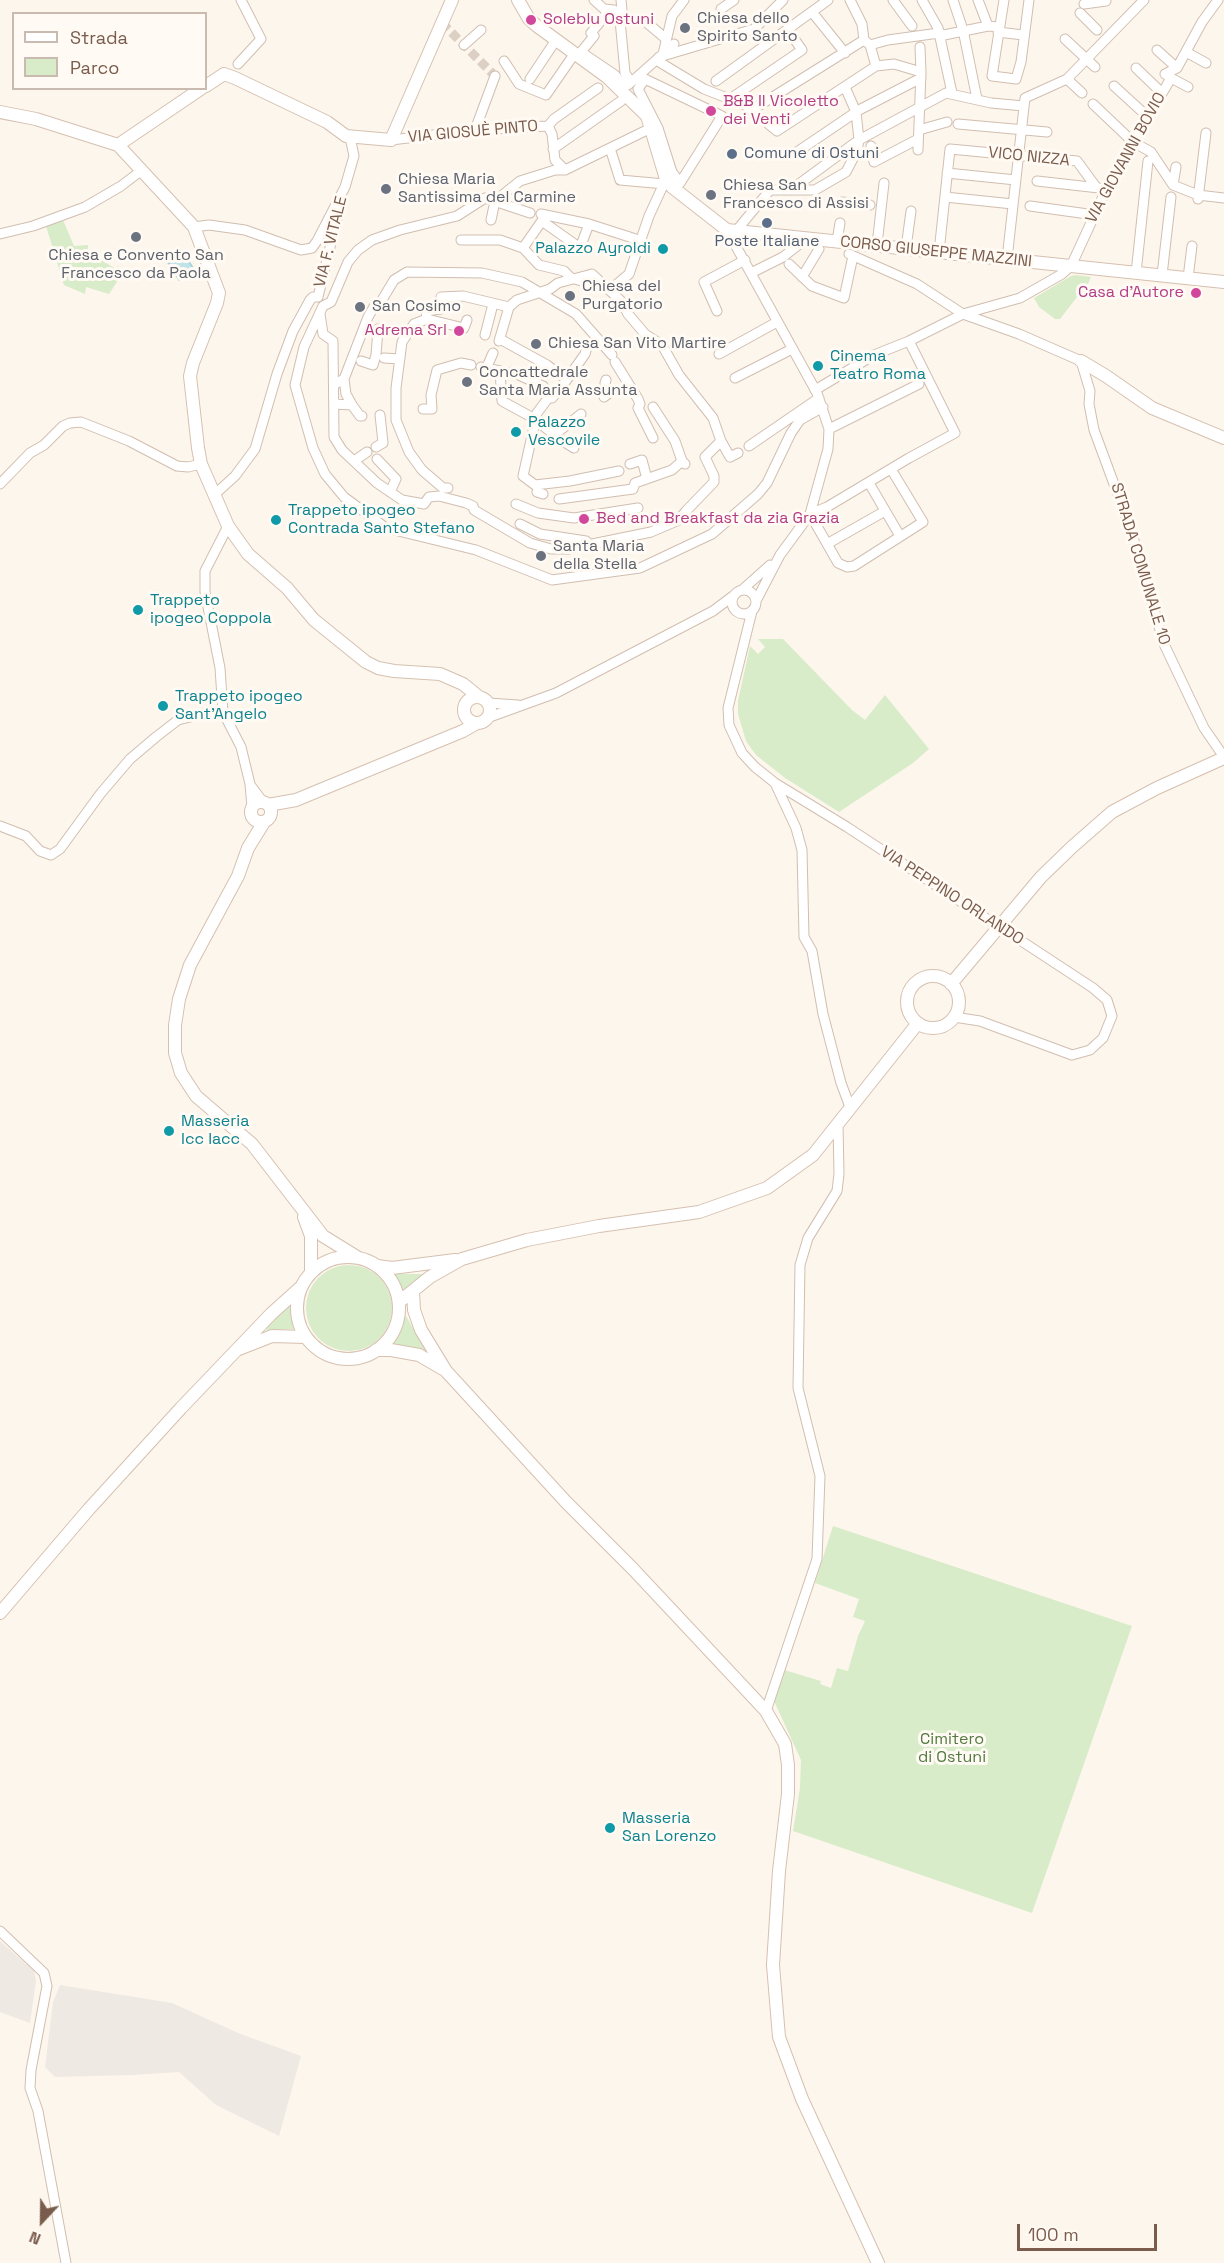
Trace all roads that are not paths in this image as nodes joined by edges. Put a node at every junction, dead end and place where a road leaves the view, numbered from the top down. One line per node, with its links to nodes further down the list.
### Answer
1 (241, 0): 50 (street)
2 (452, 0): 91 (street)
3 (518, 0): 36 (street)
4 (594, 0): 21 (street)
5 (621, 0): 21 (street)
6 (735, 0): 20 (street)
7 (783, 0): 46 (street)
8 (850, 0): 38 (street)
9 (893, 0): 25 (street)
10 (922, 0): 31 (street)
11 (953, 0): 29 (street)
12 (978, 0): 26 (street)
13 (1004, 0): 30 (street)
14 (1029, 0): 32 (street)
15 (1144, 0): 33 (street)
16 (1218, 0): 42 (street, VIA GIOVANNI BOVIO)
17 (679, 1): 35 (street)
18 (826, 1): 23 (street)
19 (1106, 1): 33 (street)
20 (722, 9)
21 (622, 10): 60 (street)
22 (608, 12): 22 (street)
23 (812, 12): 28 (street); 45 (street)
24 (646, 21): 35 (street)
25 (912, 26)
26 (988, 26): 29 (street); 30 (street)
27 (481, 30): 40 (street)
28 (788, 30): 61 (street); 72 (street)
29 (963, 30): 31 (street); 73 (street)
30 (998, 30): 32 (street); 32 (street)
31 (939, 33): 38 (street); 68 (street)
32 (1023, 34)
33 (1102, 36): 47 (street)
34 (1182, 36): 42 (street)
35 (665, 38): 46 (street)
36 (556, 39): 44 (street); 58 (street)
37 (1065, 39): 47 (street)
38 (867, 43): 45 (street); 51 (street)
39 (674, 44): 46 (street)
40 (464, 45)
41 (920, 47): 55 (street)
42 (1188, 48): 49 (street); 54 (street, VIA GIOVANNI BOVIO)
43 (1157, 50): 54 (street)
44 (575, 53): 48 (street); 71 (street)
45 (845, 53): 77 (street)
46 (659, 57): 60 (street); 72 (street)
47 (1086, 59): 52 (street); 59 (street)
48 (504, 61)
49 (1206, 63)
50 (238, 64)
51 (876, 66): 55 (street); 64 (street)
52 (1095, 67)
53 (1136, 68): 70 (street)
54 (1176, 68): 57 (street, VIA GIOVANNI BOVIO)
55 (921, 75): 76 (street); 79 (street)
56 (495, 76): 85 (street)
57 (1171, 78): 65 (street); 70 (street, VIA GIOVANNI BOVIO)
58 (530, 79)
59 (1067, 79): 69 (street); 74 (street)
60 (633, 81): 71 (street); 81 (street)
61 (716, 81)
62 (207, 85): 90 (street, VIA GIOSUÈ PINTO)
63 (1114, 86): 80 (street)
64 (845, 87): 77 (street); 79 (street)
65 (1188, 87)
66 (598, 88): 84 (street)
67 (200, 90): 94 (street, VIA GIOSUÈ PINTO)
68 (952, 93): 73 (street); 76 (street)
69 (1082, 93)
70 (1162, 93): 80 (street, VIA GIOVANNI BOVIO)
71 (621, 94): 81 (street); 97 (street)
72 (730, 99): 77 (street)
73 (977, 99): 74 (street)
74 (1024, 102): 86 (street)
75 (1093, 104): 93 (street)
76 (920, 106): 89 (street); 92 (street)
77 (752, 110)
78 (0, 112): 94 (street)
79 (856, 112): 92 (street); 99 (street)
80 (1148, 117): 93 (street, VIA GIOVANNI BOVIO)
81 (649, 122): 96 (street); 106 (street)
82 (947, 122): 89 (street)
83 (958, 124): 86 (street)
84 (548, 126): 85 (street, VIA GIOSUÈ PINTO); 97 (street, VIA GIOSUÈ PINTO)
85 (475, 130): 91 (street, VIA GIOSUÈ PINTO)
86 (1022, 130): 87 (street); 100 (street)
87 (1047, 132)
88 (1206, 133): 117 (street)
89 (919, 134): 95 (street); 98 (street)
90 (350, 136): 91 (street, VIA GIOSUÈ PINTO); 112 (street)
91 (391, 140)
92 (859, 140): 109 (street); 132 (street)
93 (1132, 142): 111 (street); 114 (street, VIA GIOVANNI BOVIO)
94 (118, 146): 103 (street)
95 (871, 146)
96 (610, 148): 104 (street); 106 (street)
97 (553, 149): 104 (street, VIA GIOSUÈ PINTO)
98 (918, 150)
99 (794, 154)
100 (1019, 155): 105 (street, VICO NIZZA); 107 (street); 113 (street, VICO NIZZA)
101 (1148, 161): 149 (street)
102 (1176, 168): 111 (street)
103 (142, 170): 131 (street); 133 (street)
104 (565, 170): 119 (street)
105 (947, 173): 107 (street); 115 (street)
106 (668, 178): 106 (street); 132 (street); 135 (street)
107 (1016, 180): 121 (street)
108 (1037, 181): 113 (street)
109 (799, 183)
110 (884, 183): 137 (street)
111 (1173, 185): 117 (street)
112 (345, 187): 131 (street); 157 (street, VIA F. VITALE)
113 (1096, 188): 114 (street)
114 (1107, 188): 126 (street, VIA GIOVANNI BOVIO)
115 (945, 197): 121 (street); 143 (street)
116 (1172, 197): 150 (street)
117 (1198, 198): 118 (street)
118 (1224, 198)
119 (495, 201): 125 (street); 128 (street); 160 (street)
120 (842, 201): 122 (street)
121 (1013, 204): 144 (street)
122 (870, 205)
123 (1030, 206): 126 (street)
124 (911, 211): 141 (street)
125 (530, 213)
126 (1095, 215): 147 (street, VIA GIOVANNI BOVIO)
127 (543, 217): 130 (street); 130 (street); 140 (street)
128 (491, 220)
129 (840, 223): 136 (street)
130 (589, 224): 135 (street)
131 (194, 227): 205 (street)
132 (732, 230): 136 (street, CORSO GIUSEPPE MAZZINI); 145 (street)
133 (0, 234)
134 (461, 240): 140 (street)
135 (642, 241): 155 (street)
136 (837, 241): 137 (street, CORSO GIUSEPPE MAZZINI)
137 (877, 245): 141 (street, CORSO GIUSEPPE MAZZINI)
138 (797, 246): 148 (street)
139 (1192, 246): 152 (street)
140 (523, 248): 153 (street)
141 (906, 248): 143 (street, CORSO GIUSEPPE MAZZINI)
142 (819, 249): 151 (street)
143 (939, 252): 144 (street, CORSO GIUSEPPE MAZZINI)
144 (1007, 259): 147 (street, CORSO GIUSEPPE MAZZINI)
145 (745, 260): 148 (street); 161 (street)
146 (789, 264): 151 (street)
147 (1071, 266): 149 (street, CORSO GIUSEPPE MAZZINI); 162 (street)
148 (751, 273): 164 (street)
149 (1136, 273): 150 (street, CORSO GIUSEPPE MAZZINI)
150 (1162, 276): 152 (street, CORSO GIUSEPPE MAZZINI)
151 (802, 277): 162 (street)
152 (1188, 278): 154 (street, CORSO GIUSEPPE MAZZINI)
153 (572, 279): 155 (street); 156 (street)
154 (1224, 282)
155 (610, 290): 199 (street)
156 (538, 292): 159 (street); 182 (street); 197 (street)
157 (318, 297): 160 (street); 214 (street)
158 (493, 304): 159 (street); 163 (street); 167 (street)
159 (509, 308): 180 (street)
160 (322, 310): 182 (street); 186 (street)
161 (717, 310)
162 (963, 314): 168 (street); 176 (street)
163 (427, 319): 165 (street); 174 (street)
164 (777, 321): 170 (street); 172 (street)
165 (465, 324)
166 (378, 329): 173 (street)
167 (485, 335)
168 (909, 341): 186 (street); 207 (street)
169 (588, 344): 180 (street)
170 (792, 349): 179 (street); 186 (street)
171 (494, 353): 194 (street)
172 (719, 354)
173 (380, 357): 174 (street); 175 (street)
174 (400, 359): 191 (street)
175 (361, 361)
176 (1081, 361): 198 (street); 238 (street, STRADA COMUNALE 10)
177 (471, 365): 190 (street)
178 (512, 372): 184 (street)
179 (735, 378)
180 (566, 380): 184 (street)
181 (606, 380): 185 (street)
182 (339, 382): 187 (street); 188 (street)
183 (919, 384): 195 (street)
184 (549, 397): 194 (street)
185 (604, 397)
186 (819, 398): 195 (street); 200 (street)
187 (334, 404): 188 (street); 204 (street)
188 (352, 405): 193 (street)
189 (653, 407): 209 (street)
190 (423, 409)
191 (396, 413): 204 (street); 212 (street)
192 (581, 414): 196 (street)
193 (362, 416)
194 (535, 419): 196 (street); 208 (street)
195 (829, 429): 219 (street)
196 (554, 435): 201 (street)
197 (654, 438)
198 (1224, 438)
199 (721, 441): 202 (street); 223 (street)
200 (749, 446)
201 (574, 448)
202 (734, 455)
203 (377, 459): 213 (street)
204 (354, 461): 213 (street)
205 (201, 464): 211 (street); 214 (street)
206 (630, 464): 209 (street)
207 (891, 469): 210 (street); 222 (street)
208 (619, 471)
209 (647, 479): 215 (street)
210 (869, 483): 218 (street); 219 (street)
211 (0, 484)
212 (448, 488)
213 (390, 492): 223 (street)
214 (214, 495): 221 (street)
215 (559, 499)
216 (516, 504): 217 (street)
217 (638, 508)
218 (885, 512): 222 (street); 224 (street)
219 (810, 514): 224 (street); 225 (street)
220 (520, 524): 223 (street)
221 (228, 526): 231 (street); 235 (street)
222 (900, 536): 224 (street)
223 (590, 544)
224 (827, 544)
225 (780, 555): 226 (street); 228 (street)
226 (742, 590): 227 (street); 228 (street)
227 (733, 596): 229 (street); 230 (street)
228 (756, 601): 230 (street)
229 (713, 611): 230 (street); 233 (street)
230 (743, 612): 239 (street, VIA PEPPINO ORLANDO)
231 (457, 682): 232 (street); 234 (street)
232 (483, 700): 233 (street); 234 (street); 236 (street)
233 (526, 704): 236 (street)
234 (466, 710): 236 (street); 237 (street)
235 (223, 712): 240 (street); 241 (street)
236 (482, 721): 237 (street)
237 (452, 734): 240 (street)
238 (1224, 757): 242 (street)
239 (775, 783): 243 (street, VIA PEPPINO ORLANDO, bridge); 245 (street)
240 (262, 811): 247 (street)
241 (0, 826)
242 (951, 984): 243 (street); 244 (street)
243 (954, 1017): 244 (street)
244 (918, 1023): 245 (street)
245 (850, 1107): 246 (street)
246 (838, 1124): 249 (street); 261 (street)
247 (299, 1205): 248 (street); 251 (street)
248 (357, 1257): 250 (street); 251 (street)
249 (462, 1259): 250 (street); 253 (street)
250 (378, 1266): 254 (street)
251 (311, 1273): 252 (street)
252 (301, 1287): 256 (street); 258 (street)
253 (413, 1292): 254 (street); 255 (street)
254 (399, 1305): 255 (street); 257 (street)
255 (421, 1330): 259 (street)
256 (306, 1337): 257 (street); 258 (street)
257 (376, 1350): 259 (street)
258 (232, 1352): 260 (street)
259 (446, 1371): 261 (street)
260 (0, 1613)
261 (766, 1711): 264 (street)
262 (0, 1931): 263 (street)
263 (66, 2263)
264 (878, 2263)

